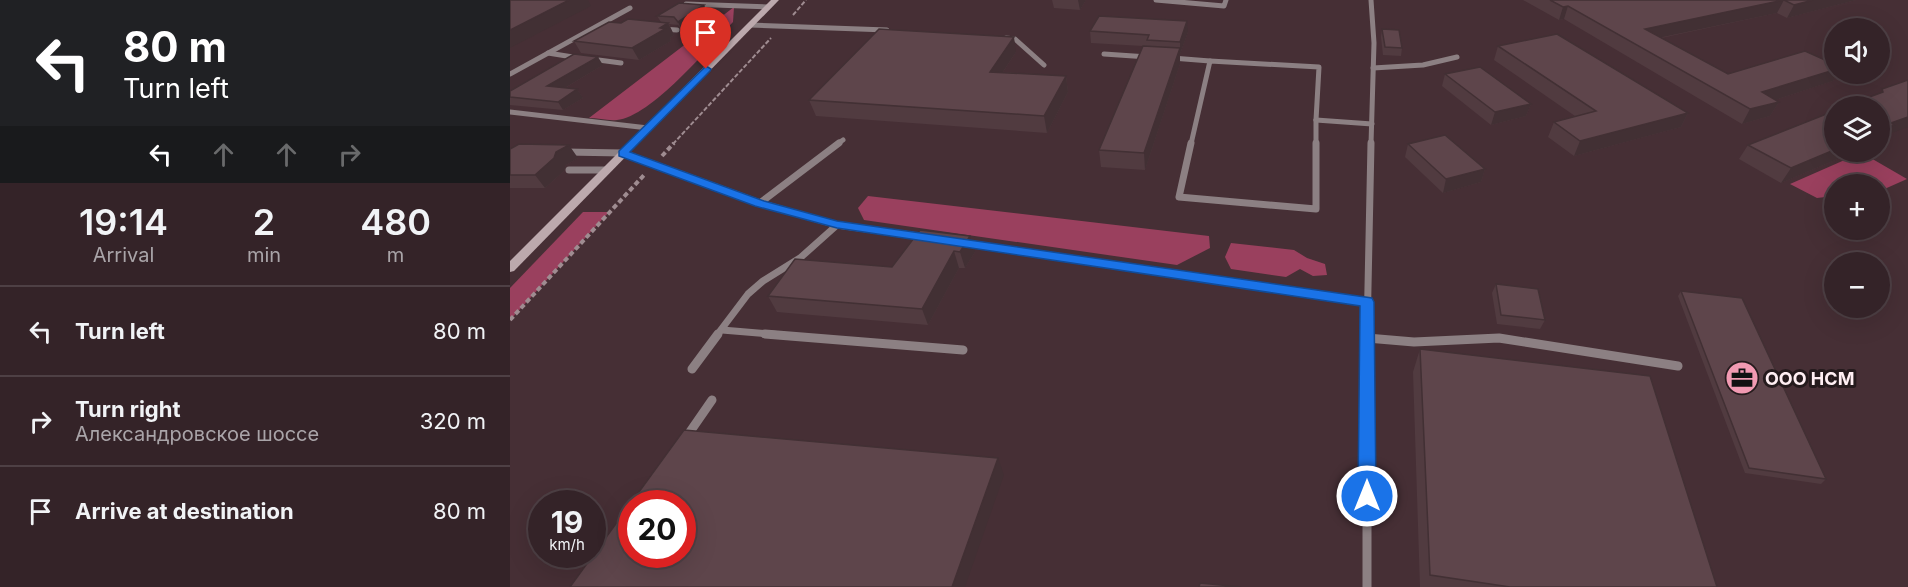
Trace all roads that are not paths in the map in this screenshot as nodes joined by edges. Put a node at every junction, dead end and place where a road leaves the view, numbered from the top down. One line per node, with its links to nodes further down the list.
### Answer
1 (1156, 0): 2 (lane)
2 (1226, 0)
3 (1371, 0): 22 (lane)
4 (678, 3): 5 (lane)
5 (772, 3): 9 (main road)
6 (630, 8): 7 (lane)
7 (603, 23): 8 (lane); 14 (lane)
8 (614, 24)
9 (750, 25): 12 (lane); 29 (main road)
10 (656, 28): 11 (lane)
11 (677, 30)
12 (896, 30)
13 (1003, 38): 21 (lane)
14 (548, 53): 20 (lane); 24 (lane)
15 (1104, 54): 16 (lane)
16 (1151, 57)
17 (1456, 57): 22 (lane)
18 (1163, 58): 19 (lane)
19 (1210, 61): 27 (lane); 27 (lane)
20 (621, 63)
21 (1044, 65)
22 (1373, 68): 28 (lane)
23 (510, 69): 24 (lane)
24 (517, 70): 25 (lane)
25 (510, 74)
26 (510, 112): 29 (lane)
27 (1316, 120): 28 (lane)
28 (1372, 124): 40 (lane)
29 (648, 128): 32 (main road)
30 (843, 140): 35 (lane)
31 (551, 152): 32 (lane)
32 (623, 153): 34 (main road); 35 (lane)
33 (569, 170): 34 (lane)
34 (606, 170): 39 (main road)
35 (759, 203): 36 (lane)
36 (837, 225): 37 (lane); 41 (lane)
37 (931, 238)
38 (955, 242): 40 (lane)
39 (510, 268)
40 (1367, 302): 42 (lane)
41 (722, 330): 43 (lane); 45 (lane)
42 (1367, 338): 44 (lane); 48 (lane)
43 (963, 350)
44 (1678, 366)
45 (692, 369)
46 (712, 400): 47 (lane)
47 (679, 447)
48 (1367, 587)

